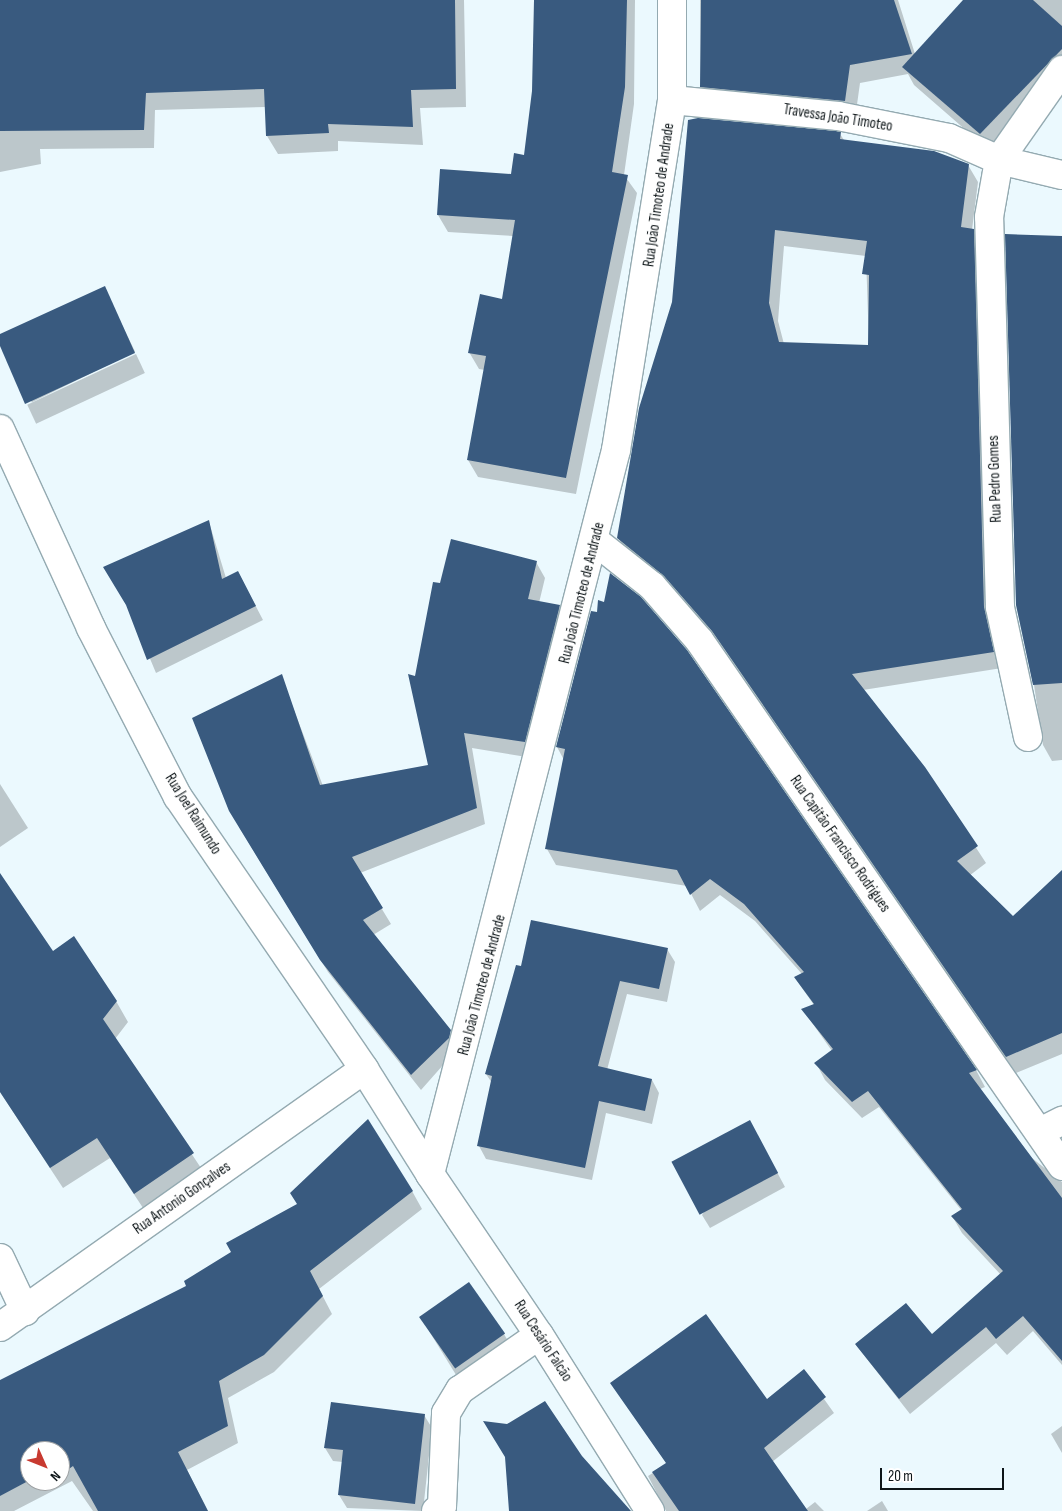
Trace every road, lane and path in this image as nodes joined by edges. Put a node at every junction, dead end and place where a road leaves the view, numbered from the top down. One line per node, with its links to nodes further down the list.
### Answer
1 (672, 0): 3 (street, Rua João Timoteo de Andrade)
2 (1062, 70): 4 (street)
3 (672, 100): 4 (street, Travessa João Timoteo); 7 (street, Rua João Timoteo de Andrade)
4 (999, 160): 5 (street, Travessa João Timoteo); 8 (street, Rua Pedro Gomes)
5 (1062, 175)
6 (0, 429): 9 (street, Rua Joel Raimundo)
7 (596, 541): 10 (street, Rua Capitão Francisco Rodrigues); 12 (street, Rua João Timoteo de Andrade)
8 (1028, 738)
9 (364, 1069): 12 (street, Rua Joel Raimundo); 14 (street, Rua Antonio Gonçalves)
10 (1051, 1127): 11 (street, Rua Capitão Francisco Rodrigues)
11 (1062, 1166)
12 (430, 1174): 16 (street, Rua Cesário Falcão)
13 (0, 1258): 14 (street)
14 (25, 1310): 15 (street, Rua Antonio Gonçalves)
15 (0, 1327)
16 (540, 1335): 17 (street); 18 (street, Rua Cesário Falcão)
17 (436, 1511)
18 (650, 1511)

